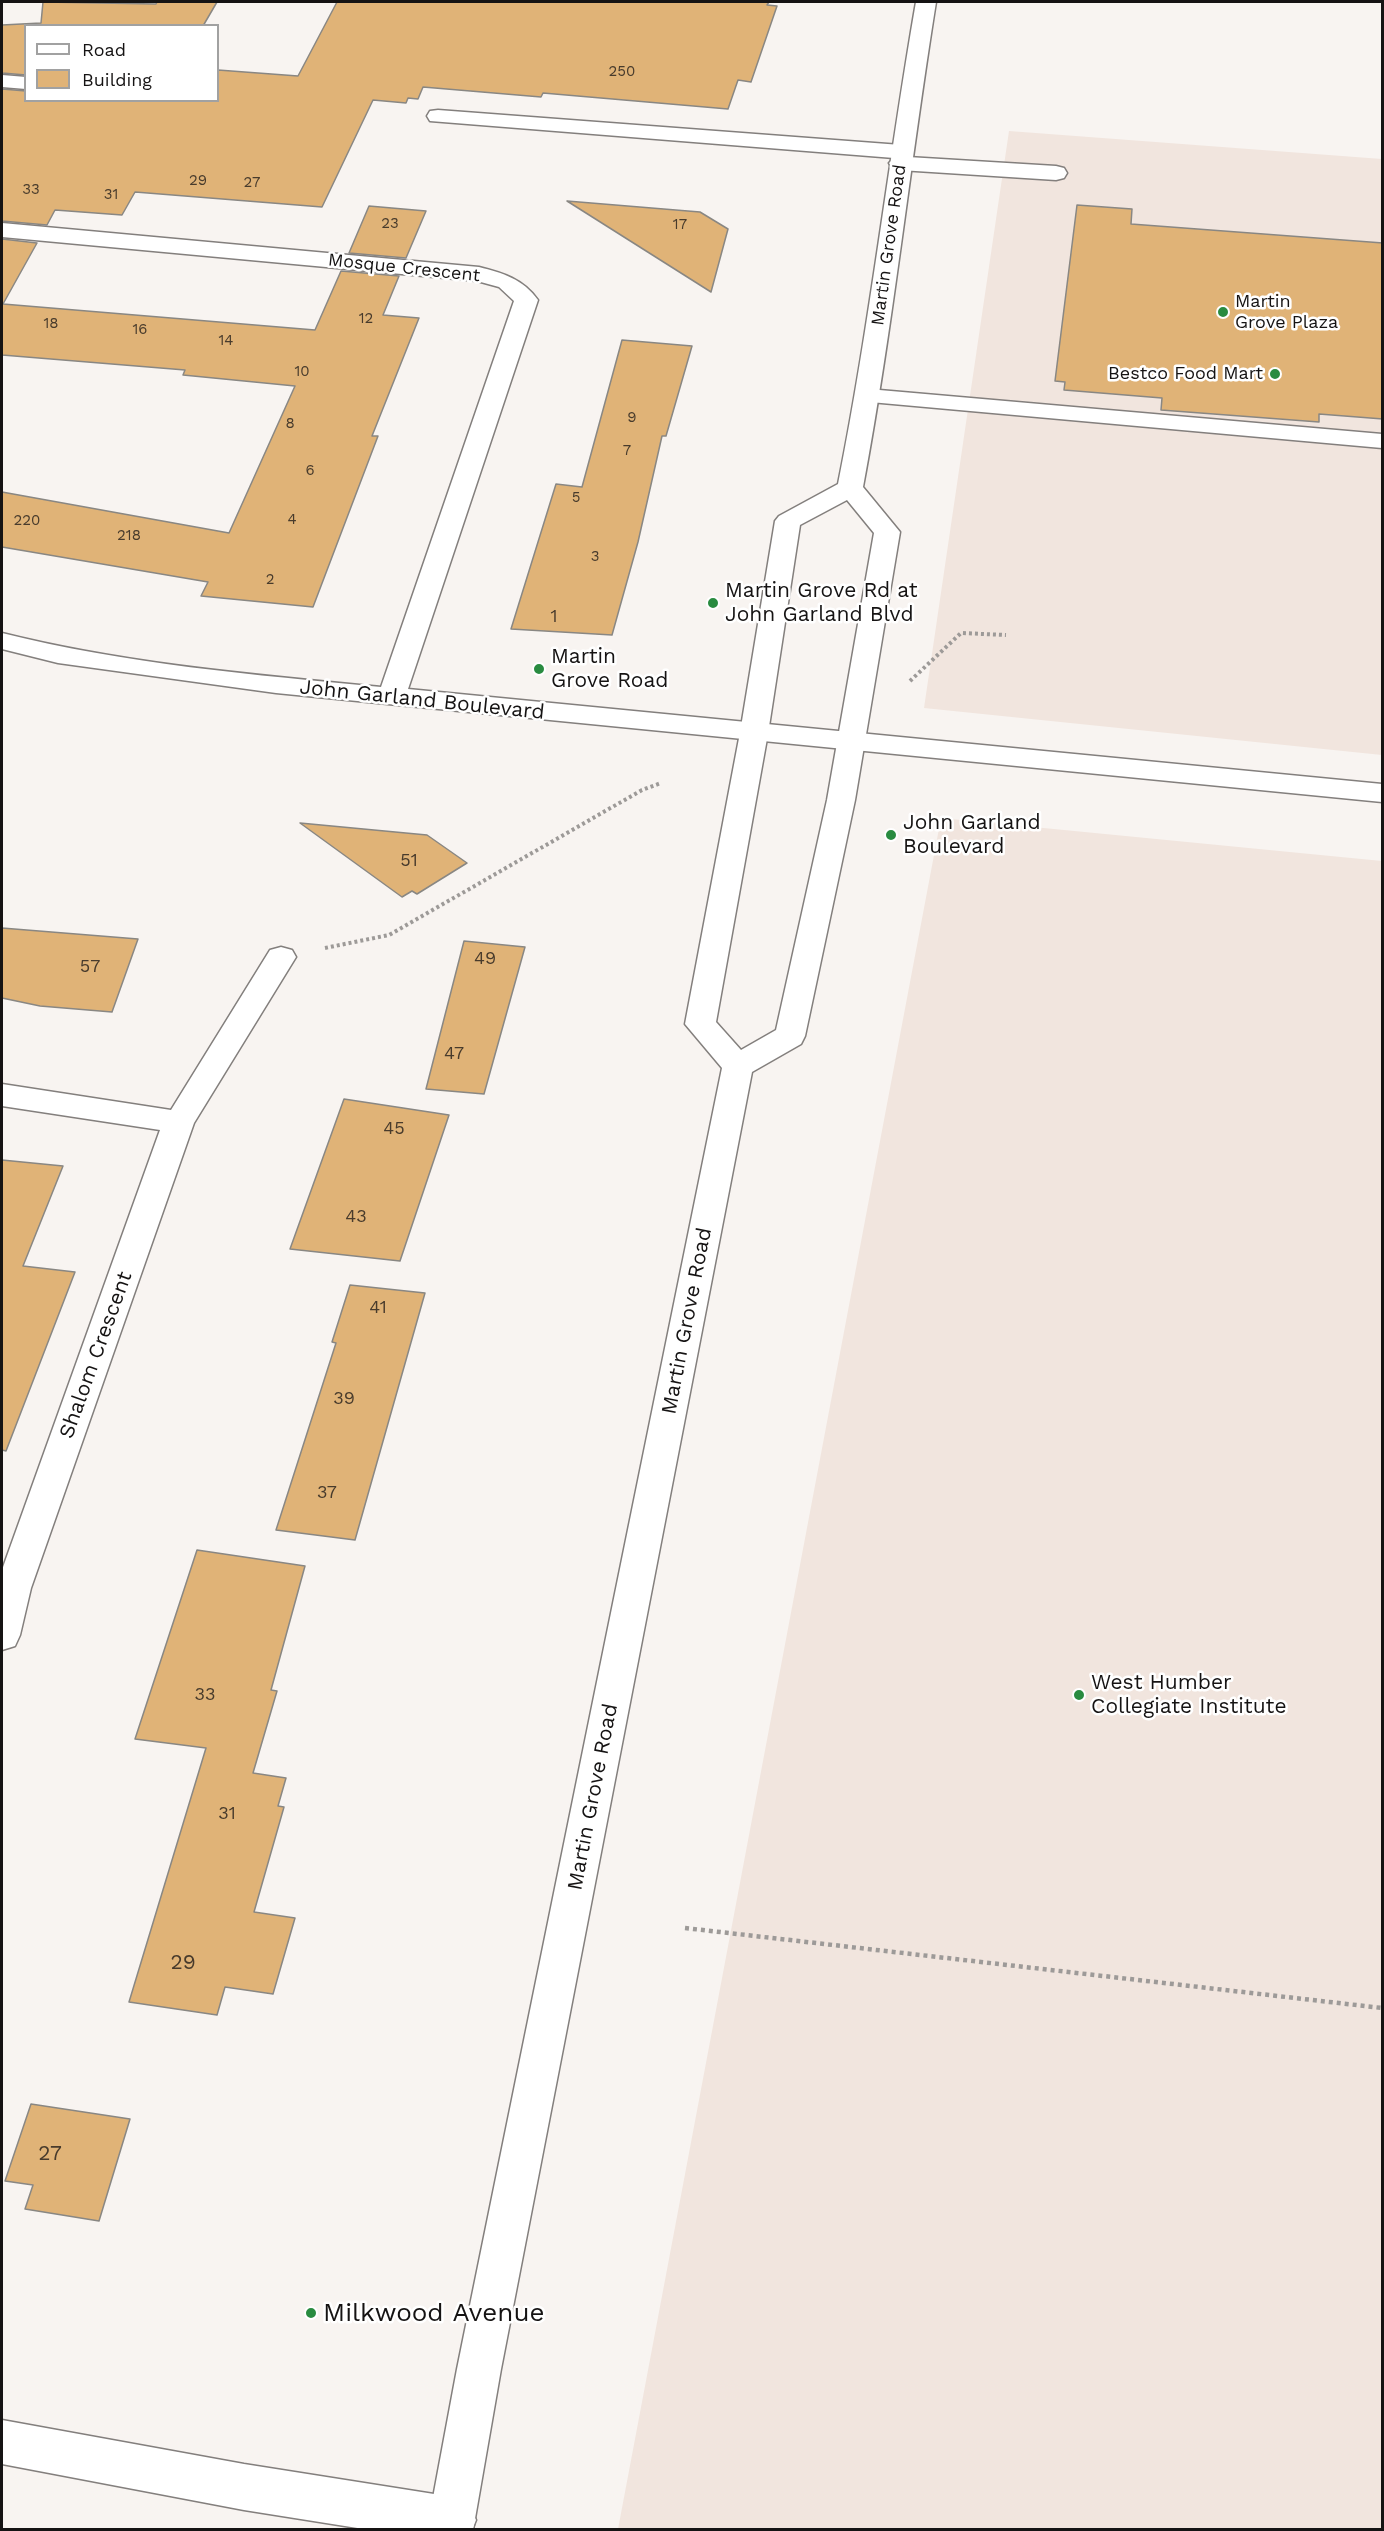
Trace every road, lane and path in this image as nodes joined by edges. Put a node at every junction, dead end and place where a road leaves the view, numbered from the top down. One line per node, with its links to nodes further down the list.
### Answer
1 (926, 2): 5 (main road, Martin Grove Road)
2 (2, 81): 3 (main road)
3 (24, 83)
4 (438, 116): 5 (main road)
5 (901, 158): 6 (main road); 8 (main road, Martin Grove Road)
6 (1056, 173)
7 (2, 230): 14 (main road, Mosque Crescent)
8 (868, 396): 9 (main road); 10 (main road, Martin Grove Road)
9 (1383, 441)
10 (850, 488): 15 (main road); 16 (main road)
11 (1006, 635): 13 (path)
12 (2, 641): 14 (main road, John Garland Boulevard)
13 (903, 688)
14 (392, 696): 15 (main road, John Garland Boulevard)
15 (754, 733): 16 (main road, John Garland Boulevard); 20 (main road)
16 (852, 743): 18 (main road, John Garland Boulevard); 20 (main road)
17 (661, 783): 19 (path)
18 (1383, 793)
19 (281, 957): 22 (main road, Shalom Crescent)
20 (738, 1066): 28 (main road, Martin Grove Road)
21 (2, 1095): 22 (main road)
22 (179, 1122): 23 (main road, Shalom Crescent)
23 (7, 1587): 24 (main road, Shalom Crescent)
24 (2, 1635)
25 (685, 1928): 26 (path)
26 (1383, 2008)
27 (2, 2442): 28 (main road)
28 (452, 2524)

